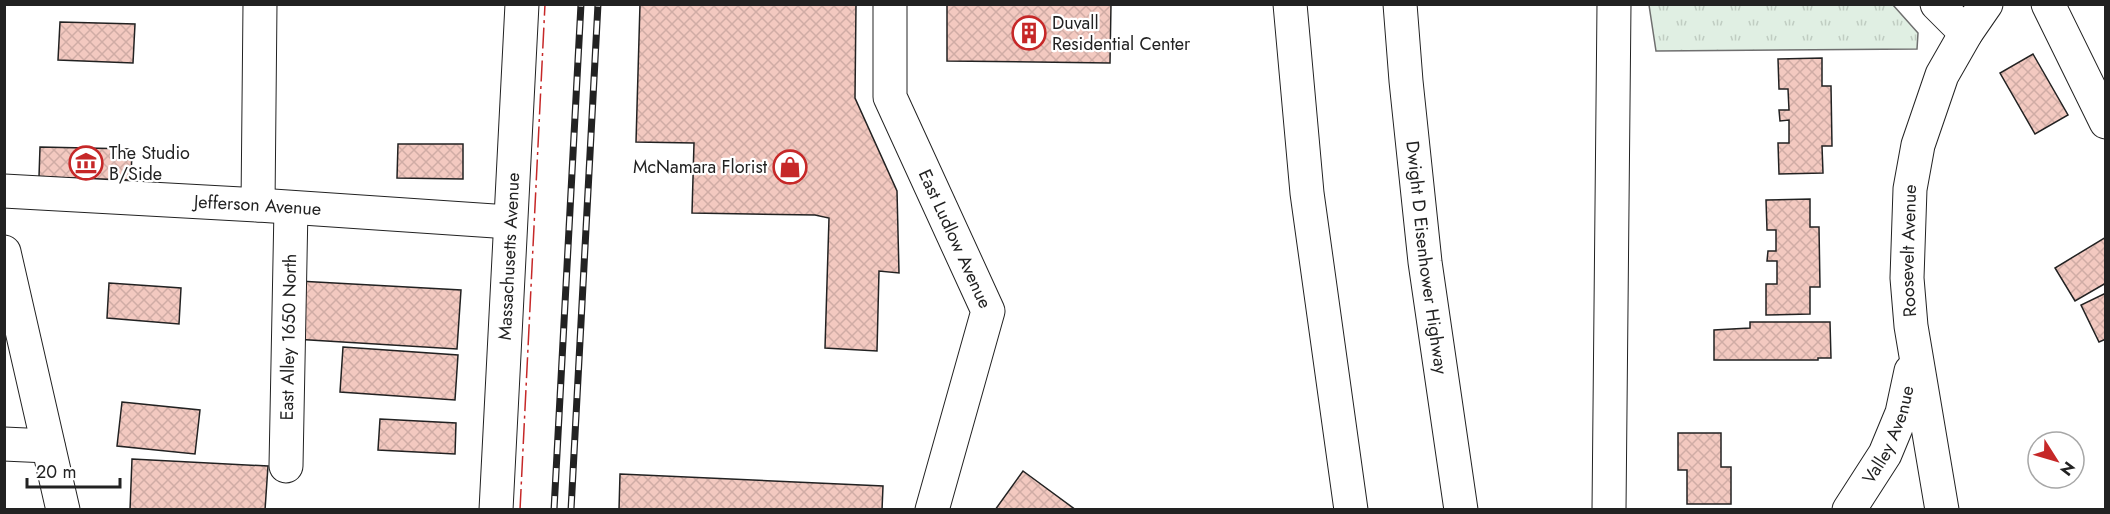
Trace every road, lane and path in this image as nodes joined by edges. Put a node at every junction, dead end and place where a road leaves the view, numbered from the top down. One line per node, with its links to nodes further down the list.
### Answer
1 (260, 4): 13 (main road)
2 (522, 4): 15 (main road, Massachusetts Avenue)
3 (891, 4): 23 (main road, East Ludlow Avenue)
4 (1290, 4): 24 (main road)
5 (1400, 4): 25 (main road, Dwight D Eisenhower Highway)
6 (1614, 4): 26 (main road)
7 (1937, 4): 10 (main road)
8 (1986, 4): 10 (main road, Roosevelt Avenue)
9 (2048, 4): 11 (main road)
10 (1966, 33): 17 (main road, Roosevelt Avenue)
11 (2103, 111)
12 (4, 191): 13 (main road, Jefferson Avenue)
13 (258, 205): 14 (main road, Jefferson Avenue)
14 (291, 208): 15 (main road, Jefferson Avenue); 20 (main road, East Alley 1650 North)
15 (510, 222): 22 (main road, Massachusetts Avenue)
16 (4, 252): 19 (main road)
17 (1915, 355): 27 (main road, Valley Avenue); 28 (main road, Roosevelt Avenue)
18 (4, 444): 19 (main road)
19 (48, 446): 21 (main road)
20 (286, 466)
21 (63, 510)
22 (496, 510)
23 (932, 510)
24 (1352, 510)
25 (1461, 510)
26 (1609, 510)
27 (1849, 510)
28 (1942, 510)

